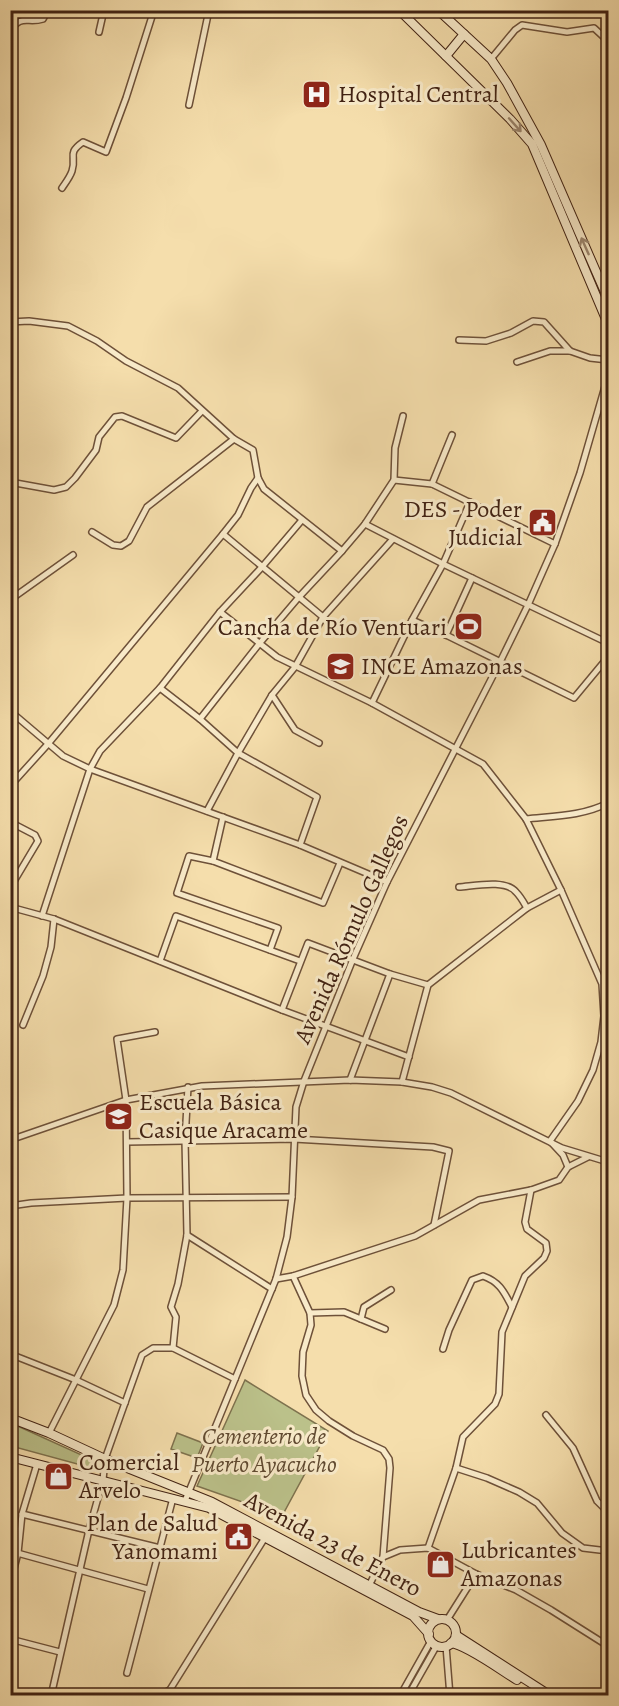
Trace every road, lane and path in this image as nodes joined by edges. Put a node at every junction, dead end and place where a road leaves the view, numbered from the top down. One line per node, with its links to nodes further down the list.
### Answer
1 (48, 10): 7 (street)
2 (104, 10): 8 (street)
3 (154, 10): 14 (street)
4 (209, 10): 13 (street)
5 (399, 10): 11 (main road)
6 (438, 10): 9 (main road)
7 (10, 32)
8 (99, 32)
9 (464, 34): 11 (main road); 12 (main road)
10 (609, 41): 12 (street)
11 (446, 56): 17 (main road, one-way to 17)
12 (491, 59): 15 (main road, one-way to 12)
13 (189, 105)
14 (62, 188)
15 (608, 297)
16 (10, 322): 24 (street)
17 (609, 324)
18 (459, 340): 19 (street)
19 (570, 351): 20 (street); 21 (street)
20 (609, 360)
21 (517, 362)
22 (609, 376): 23 (street, Avenida Rómulo Gallegos)
23 (607, 386): 38 (street, Avenida Rómulo Gallegos)
24 (202, 411): 27 (street); 30 (street)
25 (403, 416): 29 (street)
26 (452, 435): 31 (street)
27 (234, 440): 28 (street); 35 (street)
28 (258, 478): 33 (street); 36 (street)
29 (394, 480): 31 (street); 34 (street)
30 (10, 482)
31 (432, 484): 32 (street)
32 (470, 502): 38 (street); 41 (street)
33 (302, 520): 39 (street); 42 (street)
34 (365, 524): 37 (street); 39 (street)
35 (92, 532)
36 (223, 534): 42 (street); 62 (street)
37 (393, 538): 41 (street); 48 (street)
38 (555, 544): 46 (street, Avenida Rómulo Gallegos)
39 (342, 551): 44 (street)
40 (73, 555): 45 (street)
41 (443, 564): 43 (street); 49 (street)
42 (262, 567): 44 (street); 47 (street)
43 (472, 578): 46 (street); 50 (street)
44 (299, 597): 48 (street); 52 (street)
45 (10, 603)
46 (528, 605): 51 (street); 54 (street, Avenida Rómulo Gallegos)
47 (220, 612): 52 (street); 56 (street)
48 (323, 617): 55 (street)
49 (412, 620): 50 (street); 58 (street)
50 (446, 635): 54 (street)
51 (609, 643)
52 (259, 644): 55 (street); 60 (street)
53 (609, 657): 54 (street)
54 (500, 662): 63 (street, Avenida Rómulo Gallegos)
55 (295, 667): 57 (street); 58 (street)
56 (160, 688): 60 (street); 65 (street)
57 (272, 696): 61 (street); 64 (street)
58 (372, 704): 63 (street)
59 (10, 711): 62 (street)
60 (200, 719): 64 (street)
61 (319, 743)
62 (48, 744): 65 (street); 66 (street)
63 (455, 748): 70 (street); 75 (street, Avenida Rómulo Gallegos)
64 (238, 753): 68 (street); 72 (street)
65 (90, 769): 68 (street); 81 (street)
66 (10, 786)
67 (609, 803): 70 (street)
68 (207, 812): 69 (street)
69 (223, 817): 72 (street); 73 (street)
70 (526, 819): 78 (street)
71 (10, 822): 77 (street)
72 (300, 845): 74 (street)
73 (213, 861): 74 (street); 83 (street)
74 (340, 863): 75 (street)
75 (387, 882): 84 (street, Avenida Rómulo Gallegos)
76 (459, 887): 80 (street)
77 (10, 888)
78 (561, 890): 80 (street); 89 (street)
79 (10, 907): 81 (street)
80 (527, 909): 88 (street)
81 (42, 916): 82 (street)
82 (54, 919): 85 (street); 91 (street)
83 (270, 950): 85 (street); 86 (street)
84 (353, 959): 86 (street); 87 (street); 92 (street, Avenida Rómulo Gallegos)
85 (160, 961): 90 (street)
86 (300, 962): 90 (street)
87 (390, 974): 88 (street); 94 (street)
88 (428, 985): 95 (street)
89 (605, 985): 104 (street)
90 (282, 1010): 92 (street)
91 (23, 1025)
92 (325, 1026): 94 (street); 97 (street, Avenida Rómulo Gallegos)
93 (155, 1032): 100 (street)
94 (364, 1040): 95 (street); 96 (street)
95 (409, 1058): 98 (street)
96 (350, 1080): 97 (street); 98 (street)
97 (304, 1081): 99 (street); 101 (street, Avenida Rómulo Gallegos)
98 (402, 1082): 104 (street)
99 (188, 1088): 100 (street); 103 (street)
100 (126, 1100): 102 (street); 105 (street)
101 (294, 1139): 103 (street); 111 (street, Avenida Rómulo Gallegos); 114 (street)
102 (10, 1140)
103 (185, 1140): 105 (street); 110 (street)
104 (550, 1141): 106 (street); 108 (street)
105 (127, 1142): 112 (street)
106 (588, 1157): 107 (street); 108 (street)
107 (609, 1162)
108 (568, 1167): 109 (street)
109 (531, 1190): 114 (street); 120 (street)
110 (185, 1197): 111 (street); 112 (street); 115 (street)
111 (292, 1197): 117 (street, Avenida Rómulo Gallegos)
112 (126, 1198): 113 (street); 128 (street)
113 (10, 1206)
114 (434, 1225): 116 (street)
115 (187, 1235): 118 (street); 124 (street)
116 (293, 1276): 117 (street); 121 (street)
117 (276, 1279): 118 (street, Avenida Rómulo Gallegos)
118 (272, 1289): 127 (street, Avenida Rómulo Gallegos)
119 (391, 1290): 122 (street)
120 (512, 1307): 125 (street); 136 (street)
121 (310, 1313): 122 (street); 149 (street)
122 (361, 1319): 123 (street)
123 (386, 1329)
124 (173, 1348): 127 (street); 129 (street)
125 (443, 1349)
126 (10, 1354): 128 (street)
127 (236, 1379): 138 (street, Avenida Rómulo Gallegos)
128 (76, 1380): 129 (street); 132 (street)
129 (125, 1403): 134 (street)
130 (546, 1415): 140 (street)
131 (10, 1418): 132 (main road, Avenida 23 de Enero)
132 (49, 1433): 134 (main road, Avenida 23 de Enero)
133 (10, 1457): 135 (main road, Avenida 23 de Enero)
134 (105, 1459): 137 (street); 138 (main road, Avenida 23 de Enero)
135 (37, 1464): 137 (main road, Avenida 23 de Enero); 141 (street)
136 (456, 1468): 145 (street); 147 (street)
137 (103, 1480): 139 (main road, Avenida 23 de Enero); 142 (street)
138 (187, 1497): 139 (main road, Avenida 23 de Enero); 143 (main road, Avenida 23 de Enero)
139 (172, 1498): 144 (street)
140 (609, 1512)
141 (22, 1514): 142 (street); 148 (street)
142 (89, 1530): 144 (street); 150 (street)
143 (267, 1534): 153 (main road, Avenida 23 de Enero); 159 (main road, Avenida 23 de Enero); 163 (street)
144 (160, 1548): 154 (street)
145 (428, 1548): 149 (street); 151 (street)
146 (10, 1551): 148 (street)
147 (609, 1551)
148 (18, 1553): 150 (street); 152 (street)
149 (383, 1557): 153 (street)
150 (80, 1571): 154 (street); 161 (street)
151 (476, 1574): 156 (street); 160 (street)
152 (10, 1584)
153 (369, 1586): 155 (main road, Avenida 23 de Enero)
154 (148, 1588): 162 (street)
155 (438, 1619): 156 (main road, Avenida 23 de Enero); 159 (main road, Avenida 23 de Enero)
156 (447, 1620): 157 (main road)
157 (456, 1635): 159 (main road); 170 (main road)
158 (10, 1639): 161 (street)
159 (439, 1642): 166 (street); 167 (street); 168 (street); 169 (main road, Avenida 23 de Enero)
160 (609, 1646)
161 (60, 1652): 164 (street)
162 (127, 1673)
163 (167, 1693): 165 (street)
164 (51, 1695)
165 (178, 1695)
166 (400, 1695)
167 (408, 1695)
168 (450, 1695)
169 (543, 1695)
170 (551, 1695)

